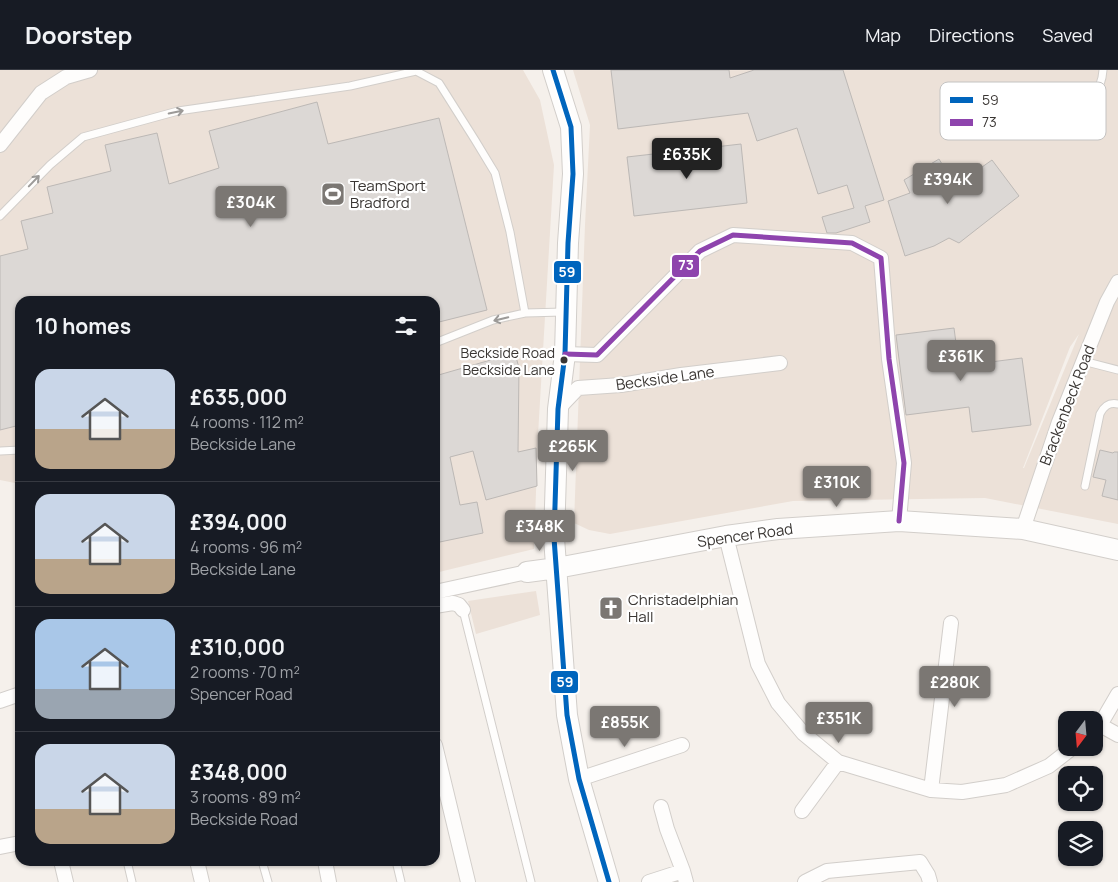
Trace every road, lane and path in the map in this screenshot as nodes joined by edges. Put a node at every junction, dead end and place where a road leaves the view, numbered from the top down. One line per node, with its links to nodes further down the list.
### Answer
1 (90, 70): 3 (street)
2 (553, 70): 7 (street)
3 (0, 144)
4 (0, 216): 6 (lane, one-way to 6)
5 (1118, 282): 10 (street, Brackenbeck Road)
6 (525, 312): 7 (lane); 8 (lane, one-way to 8)
7 (566, 312): 9 (street)
8 (440, 341)
9 (565, 354): 14 (street); 18 (street)
10 (1083, 361): 12 (lane); 19 (street, Brackenbeck Road)
11 (780, 363): 14 (street, Beckside Lane)
12 (1118, 370)
13 (1118, 404): 17 (lane)
14 (558, 409): 22 (street)
15 (15, 450): 16 (lane)
16 (0, 451)
17 (1085, 486)
18 (899, 522): 19 (street, Spencer Road); 20 (street, Spencer Road)
19 (1023, 529): 21 (street, Spencer Road)
20 (726, 536): 22 (street, Spencer Road); 36 (street)
21 (1118, 550)
22 (558, 568): 23 (street, Spencer Road); 38 (street)
23 (527, 572): 24 (street, Spencer Road)
24 (440, 591)
25 (440, 605): 26 (street)
26 (463, 610): 58 (lane)
27 (951, 623): 39 (street)
28 (1118, 694): 31 (street)
29 (15, 697): 30 (street)
30 (0, 700)
31 (1103, 718)
32 (1103, 729): 33 (street)
33 (1118, 735)
34 (682, 744): 38 (street)
35 (1062, 756): 39 (street)
36 (838, 762): 39 (street); 41 (street)
37 (440, 766): 57 (street)
38 (579, 779): 59 (street)
39 (931, 790)
40 (661, 807): 50 (street)
41 (802, 811)
42 (15, 844): 43 (street)
43 (0, 847)
44 (62, 866): 51 (street)
45 (128, 866): 52 (lane)
46 (197, 866): 53 (street)
47 (263, 866): 54 (lane)
48 (326, 866): 55 (street)
49 (397, 866): 56 (lane)
50 (684, 877): 60 (street)
51 (66, 882)
52 (132, 882)
53 (202, 882)
54 (268, 882)
55 (329, 882)
56 (401, 882)
57 (468, 882)
58 (531, 882)
59 (609, 882)
60 (649, 882)
61 (806, 882): 62 (street)
62 (930, 882)

